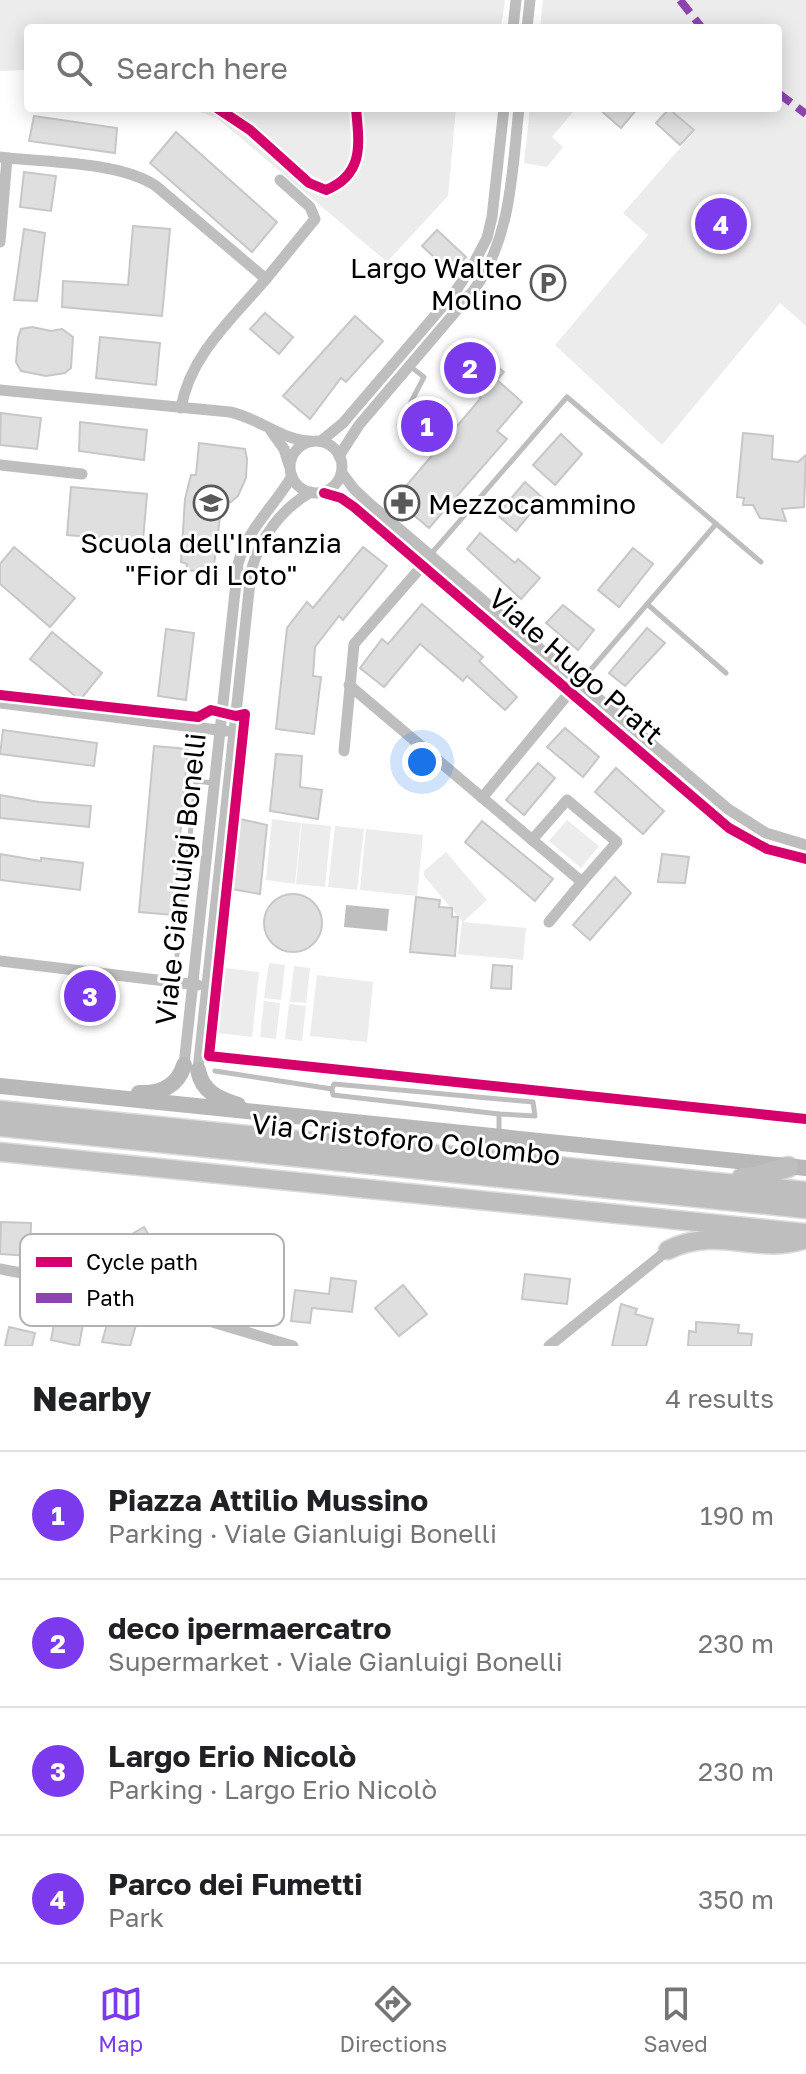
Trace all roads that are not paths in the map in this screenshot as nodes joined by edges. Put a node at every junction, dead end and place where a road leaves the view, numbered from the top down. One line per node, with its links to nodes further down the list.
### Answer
1 (516, 0): 3 (street)
2 (530, 0): 4 (street)
3 (513, 24)
4 (527, 24)
5 (504, 112): 16 (street)
6 (519, 112): 11 (street)
7 (4, 158): 9 (street); 10 (street)
8 (280, 180): 10 (street)
9 (0, 242)
10 (266, 279): 13 (street)
11 (410, 366): 15 (lane); 17 (street)
12 (0, 390): 13 (street)
13 (181, 408): 14 (street)
14 (268, 427): 16 (street); 19 (street)
15 (413, 438)
16 (316, 441): 17 (street); 19 (street)
17 (339, 456): 20 (street)
18 (0, 465): 21 (street)
19 (291, 473): 22 (street); 33 (street, Viale Gianluigi Bonelli)
20 (342, 473): 23 (street); 25 (street, Viale Hugo Pratt)
21 (82, 474)
22 (311, 492): 23 (street); 34 (street, Viale Gianluigi Bonelli)
23 (324, 493): 25 (street, Viale Hugo Pratt)
24 (716, 524): 25 (lane); 26 (lane); 27 (lane)
25 (426, 560): 29 (street, Viale Hugo Pratt); 30 (street); 31 (street, Viale Hugo Pratt)
26 (761, 562)
27 (647, 604): 28 (lane); 29 (lane)
28 (726, 673)
29 (580, 682): 39 (street, Viale Hugo Pratt)
30 (349, 685): 35 (street); 37 (street)
31 (569, 693): 37 (street); 40 (street, Viale Hugo Pratt)
32 (0, 703): 33 (street)
33 (220, 730): 34 (street); 36 (street, Viale Gianluigi Bonelli)
34 (234, 732): 46 (street, Viale Gianluigi Bonelli)
35 (344, 751)
36 (213, 783): 43 (lane); 45 (street, Viale Gianluigi Bonelli)
37 (482, 798): 38 (street)
38 (532, 840): 41 (street); 41 (street)
39 (806, 845)
40 (806, 859)
41 (582, 882): 42 (street)
42 (549, 922)
43 (177, 955)
44 (0, 961): 45 (street)
45 (193, 984): 46 (street); 47 (street, Viale Gianluigi Bonelli)
46 (206, 986): 47 (street, Viale Gianluigi Bonelli)
47 (199, 1069): 49 (lane); 50 (main road); 52 (main road)
48 (0, 1086): 50 (main road, Via Cristoforo Colombo)
49 (332, 1089): 53 (lane); 53 (lane)
50 (73, 1094): 52 (main road, Via Cristoforo Colombo)
51 (0, 1111): 58 (highway, Via Cristoforo Colombo)
52 (267, 1114): 55 (main road, Via Cristoforo Colombo)
53 (499, 1114): 55 (lane)
54 (0, 1126): 60 (highway, Via Cristoforo Colombo)
55 (499, 1138): 57 (main road, Via Cristoforo Colombo)
56 (0, 1152): 61 (main road, Via Cristoforo Colombo)
57 (797, 1168): 58 (highway)
58 (628, 1173): 59 (highway, Via Cristoforo Colombo)
59 (806, 1192)
60 (806, 1208)
61 (806, 1233)
62 (806, 1239): 63 (main road)
63 (668, 1250): 68 (street)
64 (0, 1269): 65 (street)
65 (20, 1273)
66 (226, 1326): 67 (street)
67 (293, 1346)
68 (549, 1346)

